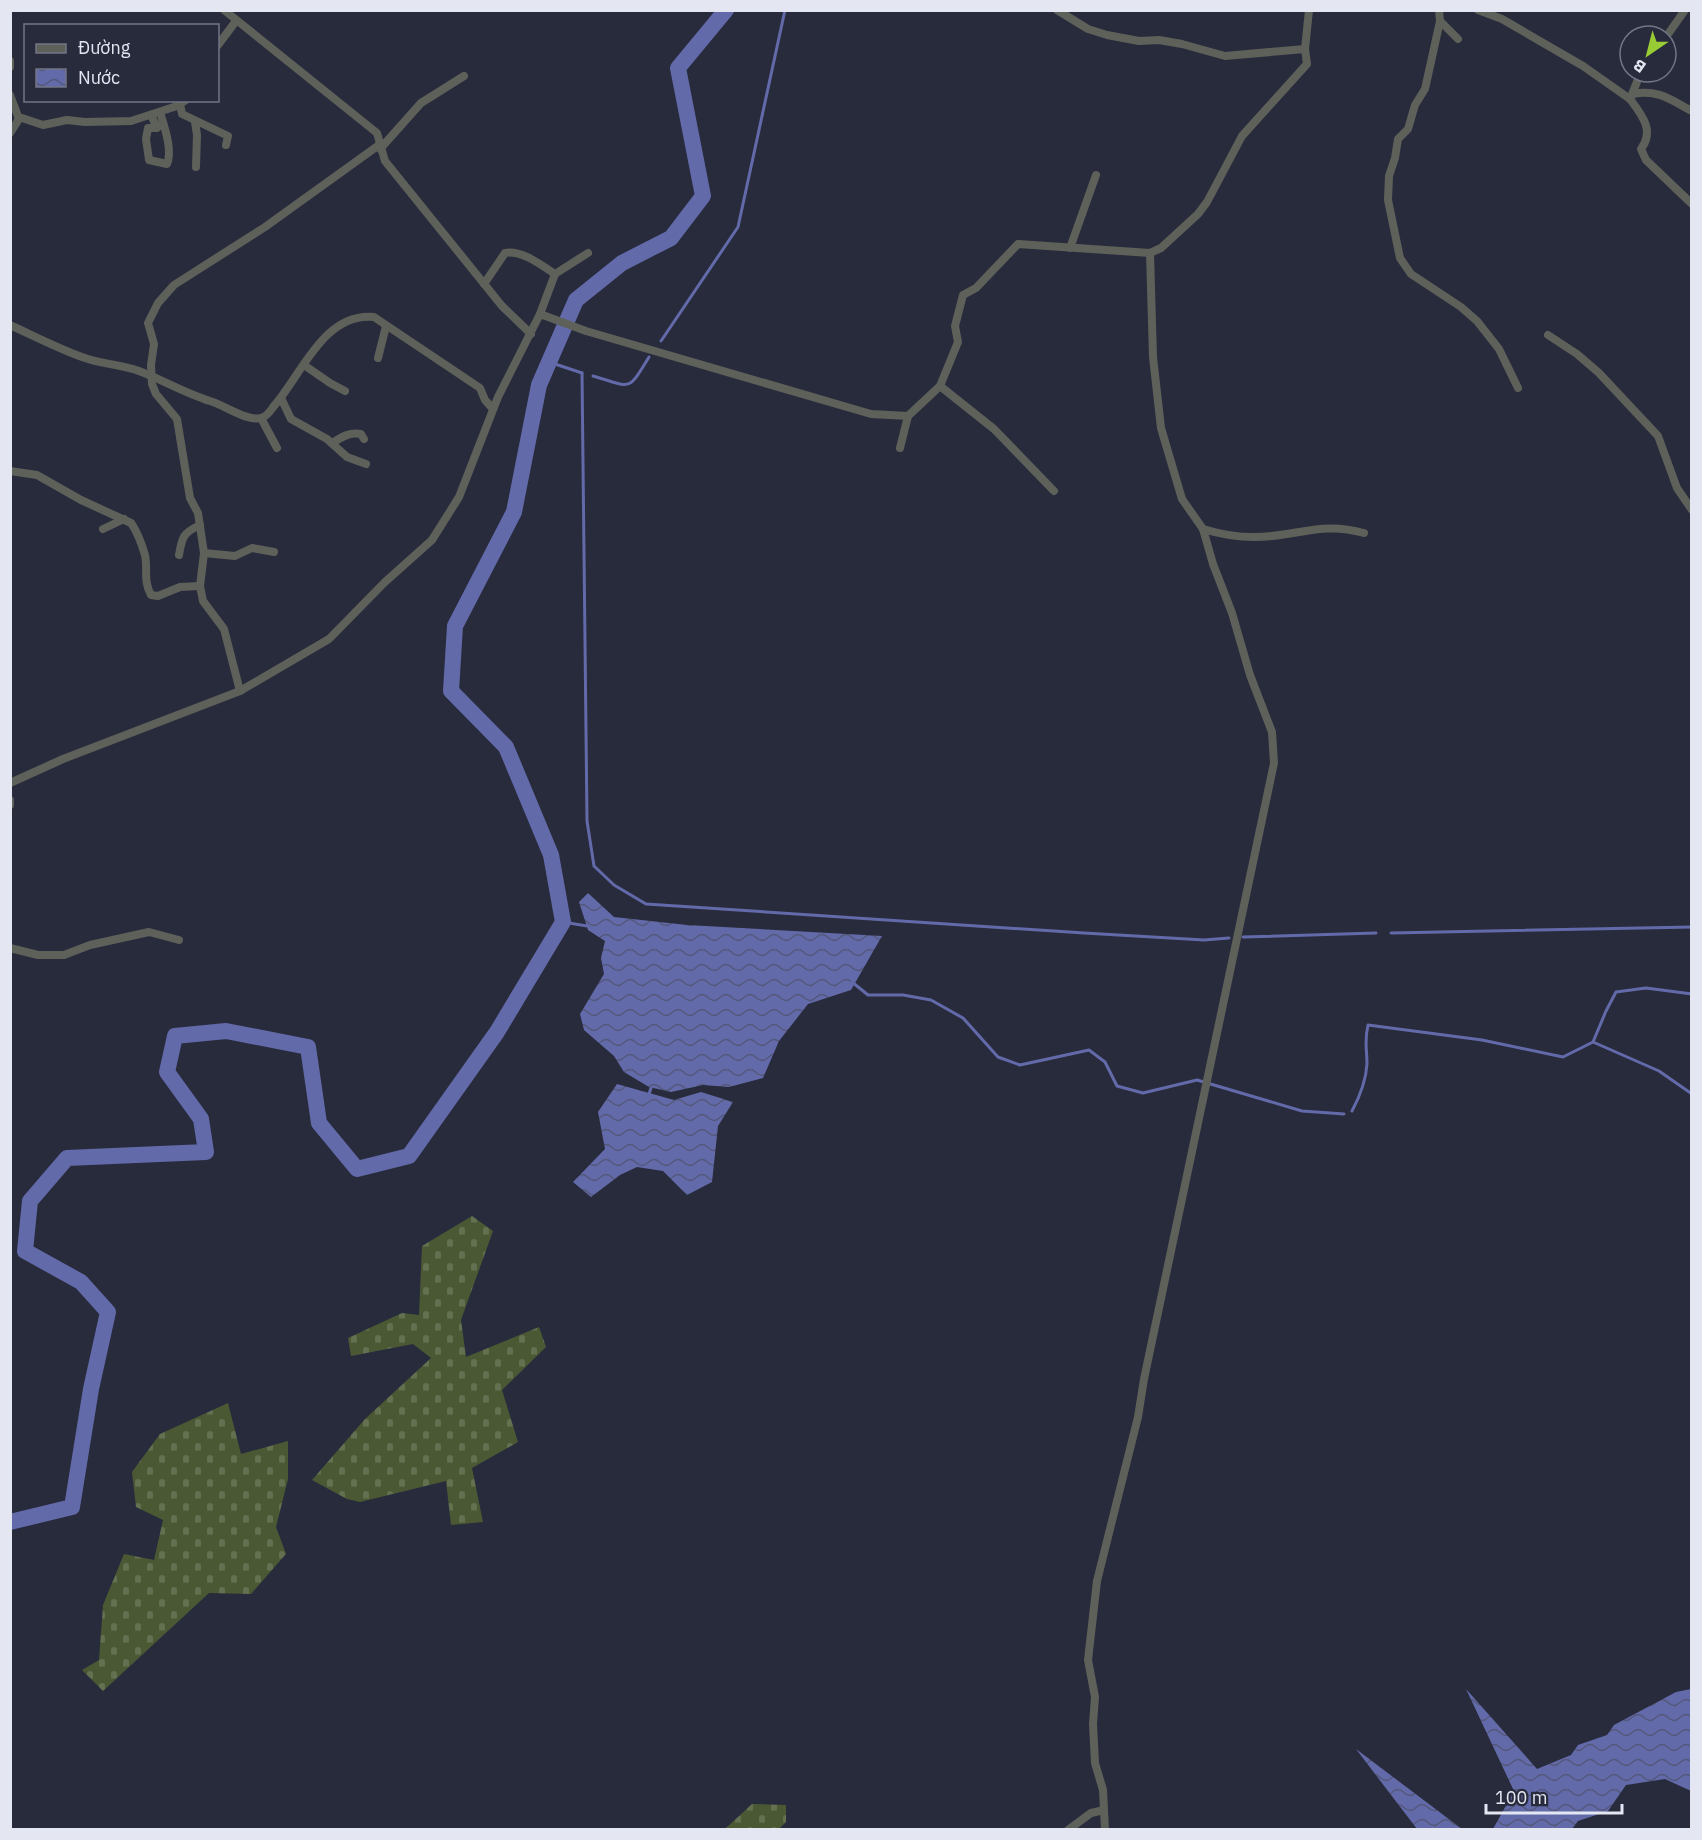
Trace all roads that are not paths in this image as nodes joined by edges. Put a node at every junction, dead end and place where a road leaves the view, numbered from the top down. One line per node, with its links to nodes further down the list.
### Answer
1 (224, 10): 7 (street)
2 (1057, 10): 12 (street)
3 (1309, 10): 12 (street)
4 (1439, 10): 8 (street)
5 (1478, 10): 18 (street)
6 (1684, 10): 9 (street)
7 (236, 21): 11 (street); 27 (street)
8 (1440, 21): 10 (street); 45 (street)
9 (1675, 24)
10 (1458, 39)
11 (219, 44)
12 (1305, 49): 33 (street)
13 (10, 61): 14 (street)
14 (10, 67)
15 (464, 76): 27 (street)
16 (1636, 84): 18 (street)
17 (10, 95): 23 (street)
18 (1630, 99): 20 (street); 30 (street)
19 (183, 102): 21 (street); 24 (street)
20 (1692, 111)
21 (160, 112): 22 (street); 22 (street)
22 (151, 115): 23 (street)
23 (18, 119): 25 (street)
24 (195, 122): 26 (street); 28 (street)
25 (10, 134)
26 (226, 145)
27 (380, 147): 35 (street); 43 (street)
28 (196, 167)
29 (1096, 175): 31 (street)
30 (1692, 204)
31 (1070, 248): 33 (street); 44 (street)
32 (588, 253): 34 (street)
33 (1150, 253): 61 (street)
34 (555, 274): 35 (street); 36 (street)
35 (484, 284): 39 (street)
36 (541, 314): 39 (street); 49 (street)
37 (10, 325): 43 (street)
38 (386, 326): 41 (street); 42 (street); 48 (street)
39 (531, 334): 48 (street)
40 (1548, 334): 58 (street)
41 (378, 358)
42 (304, 365): 46 (street); 47 (street)
43 (152, 376): 50 (street); 60 (street)
44 (940, 386): 49 (street); 57 (street)
45 (1518, 388)
46 (345, 391)
47 (281, 398): 50 (street); 52 (street)
48 (493, 409): 68 (street)
49 (908, 416): 54 (street)
50 (261, 418): 53 (street)
51 (364, 439): 52 (street)
52 (332, 443): 55 (street)
53 (277, 448)
54 (900, 448)
55 (366, 464)
56 (10, 471): 59 (street)
57 (1054, 491)
58 (1692, 510)
59 (124, 519): 62 (street); 67 (street)
60 (200, 525): 65 (street); 66 (street)
61 (1203, 529): 63 (street); 72 (street)
62 (103, 530)
63 (1364, 533)
64 (274, 552): 65 (street)
65 (204, 553): 67 (street)
66 (179, 555)
67 (200, 586): 68 (street)
68 (240, 691): 69 (street)
69 (10, 783)
70 (179, 940): 71 (street)
71 (10, 948)
72 (1104, 1810): 73 (street); 74 (street)
73 (1068, 1830)
74 (1105, 1830)

